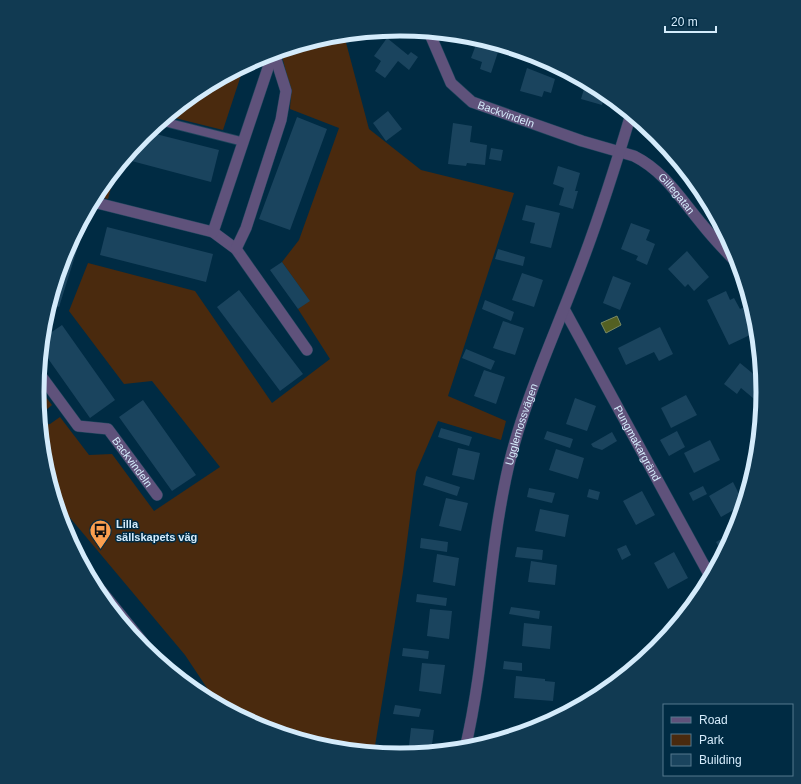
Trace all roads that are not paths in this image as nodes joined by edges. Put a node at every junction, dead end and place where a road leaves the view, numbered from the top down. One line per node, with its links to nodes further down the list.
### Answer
1 (431, 38): 7 (street, Backvindeln)
2 (276, 59): 10 (street)
3 (272, 60): 6 (street)
4 (629, 120): 7 (street, Ugglemossvägen)
5 (168, 123): 6 (lane)
6 (244, 142): 9 (street)
7 (620, 152): 11 (street, Gillegatan); 12 (street, Ugglemossvägen)
8 (98, 203): 9 (street)
9 (212, 232): 10 (street)
10 (236, 249): 13 (street)
11 (728, 253)
12 (564, 309): 16 (street, Pungmakargränd); 17 (street, Ugglemossvägen)
13 (307, 350)
14 (45, 380): 15 (street, Backvindeln)
15 (157, 495)
16 (708, 572)
17 (466, 742)

